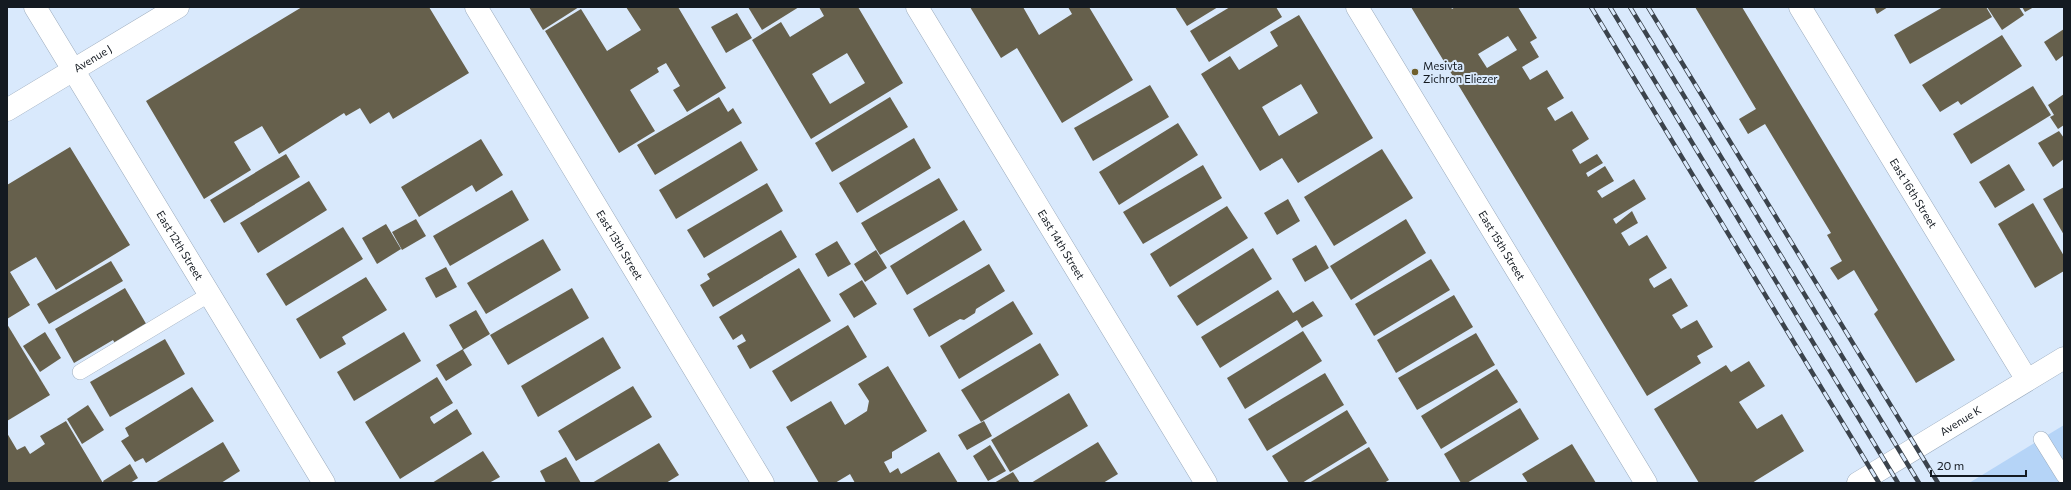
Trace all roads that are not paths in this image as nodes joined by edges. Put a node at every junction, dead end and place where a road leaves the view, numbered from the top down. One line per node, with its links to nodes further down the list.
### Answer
1 (35, 7): 7 (street, East 12th Street)
2 (178, 7): 7 (street, Avenue J)
3 (476, 7): 16 (street, East 13th Street)
4 (917, 7): 17 (street, East 14th Street)
5 (1357, 7): 18 (street, East 15th Street)
6 (1800, 7): 12 (street, East 16th Street)
7 (74, 70): 8 (street, Avenue J); 9 (street, East 12th Street)
8 (7, 110)
9 (210, 294): 11 (lane); 15 (street, East 12th Street)
10 (2064, 358): 12 (street, Avenue K)
11 (80, 372)
12 (2027, 380): 19 (street, Avenue K)
13 (2041, 439): 14 (lane)
14 (2064, 476)
15 (324, 483)
16 (764, 483)
17 (1206, 483)
18 (1646, 483)
19 (1858, 483)

